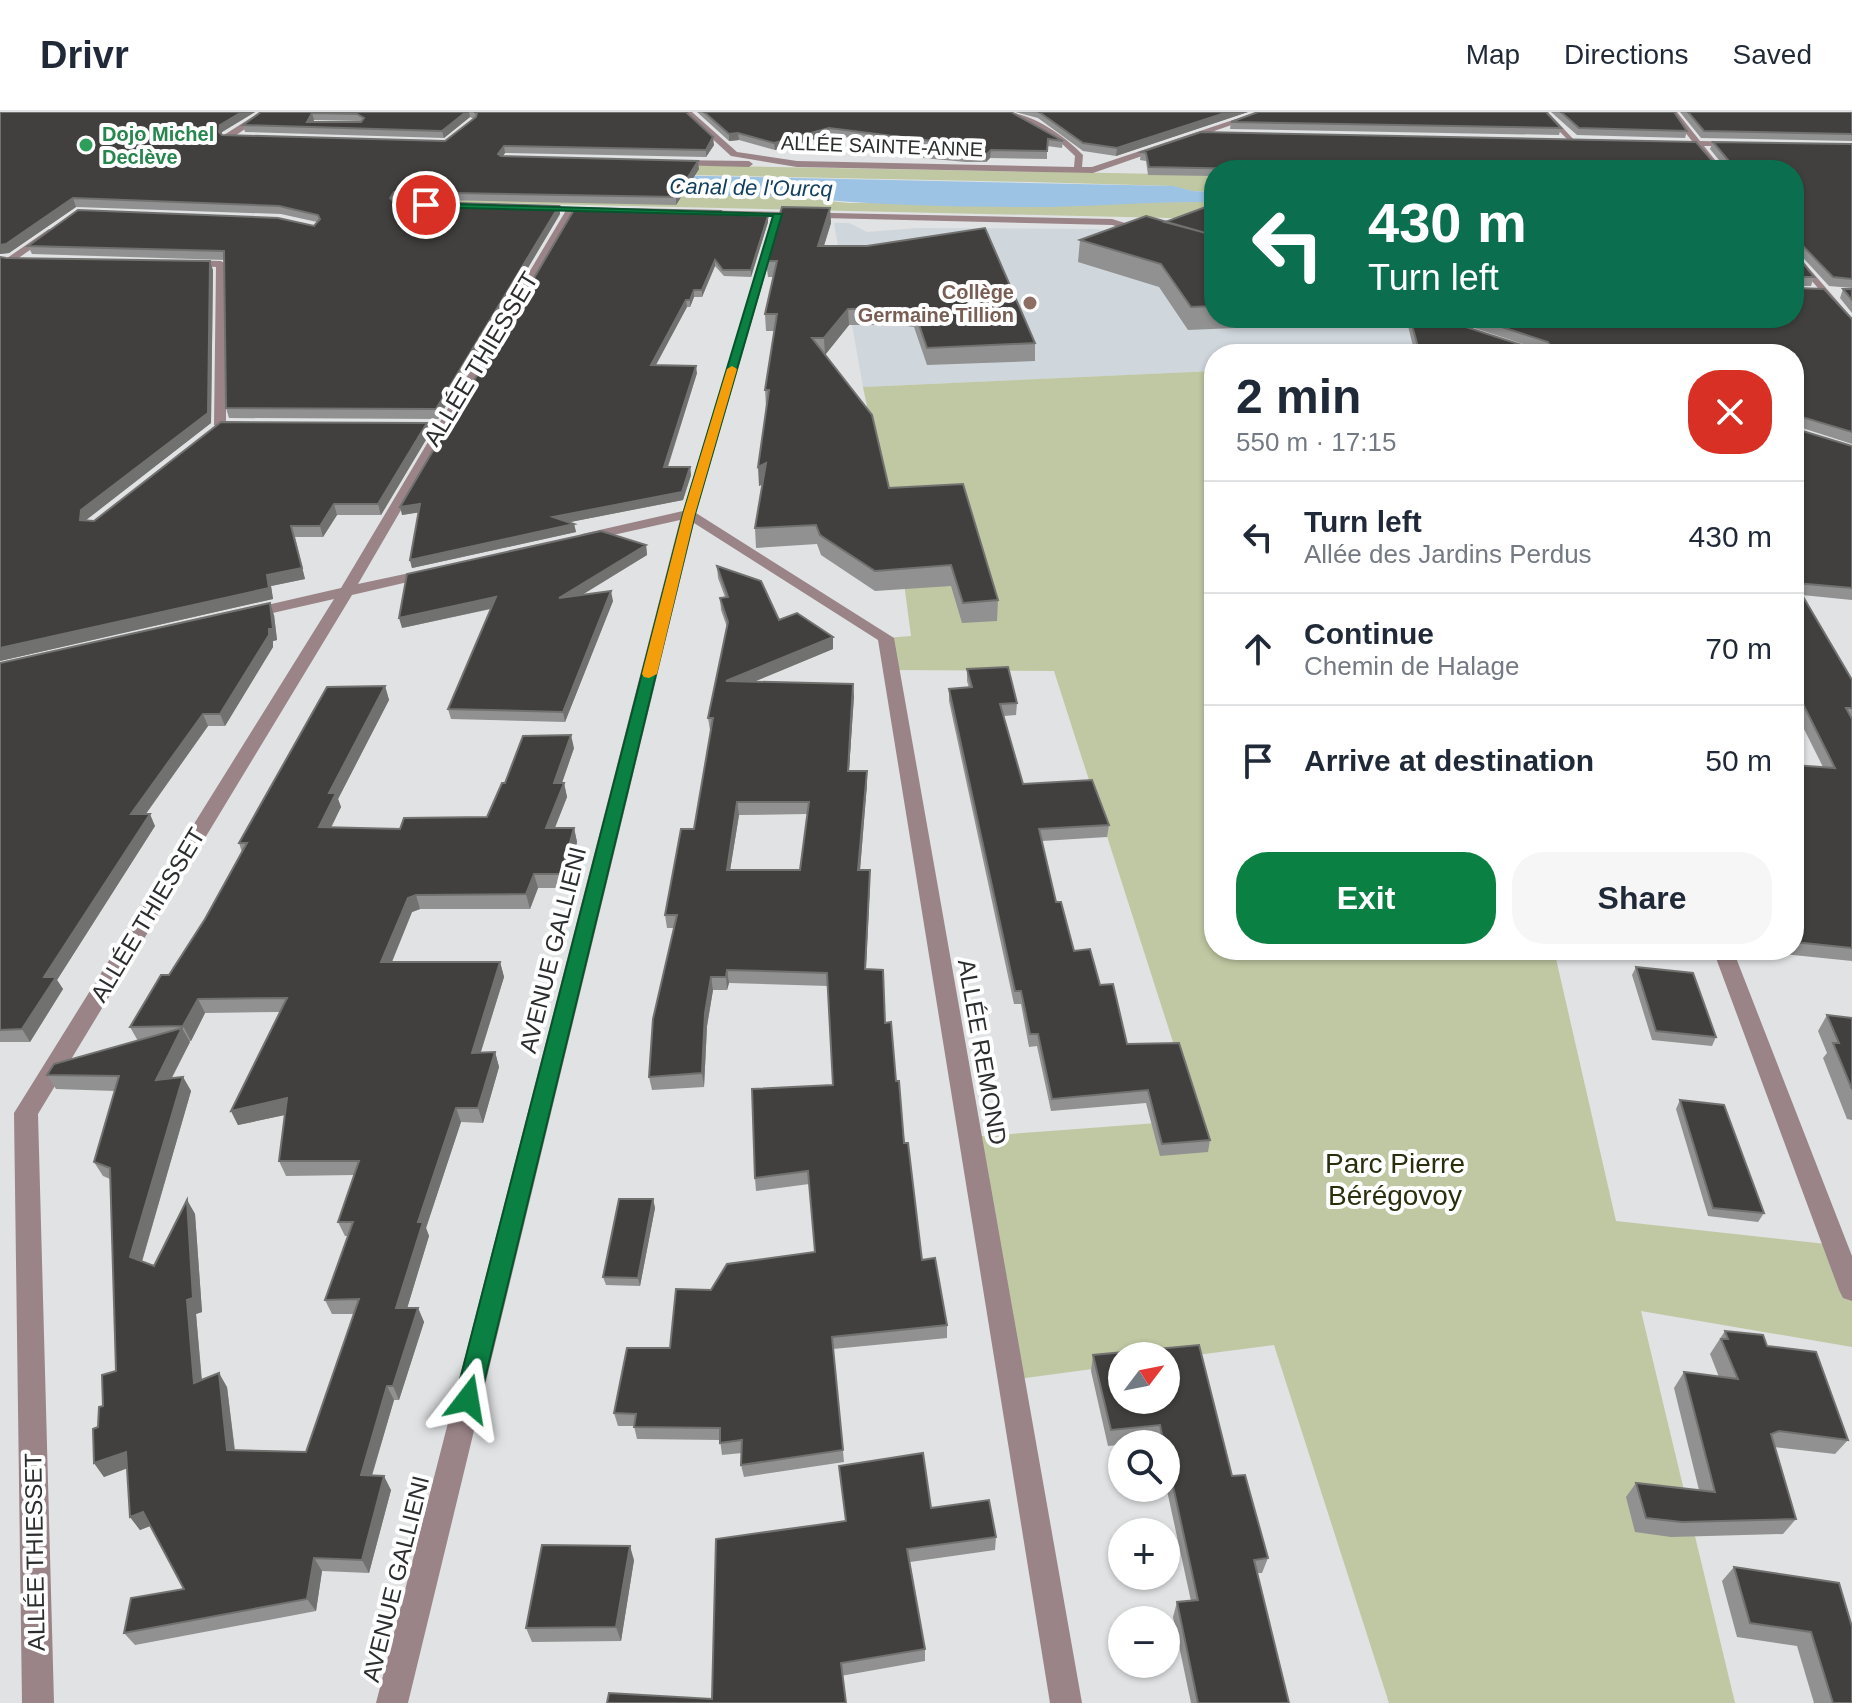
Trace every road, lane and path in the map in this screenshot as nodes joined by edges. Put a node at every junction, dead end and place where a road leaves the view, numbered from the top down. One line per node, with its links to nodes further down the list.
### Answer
1 (265, 112): 9 (street)
2 (687, 112): 18 (street, ALLÉE SAINTE-ANNE)
3 (1008, 112): 19 (street)
4 (1265, 112): 7 (street)
5 (1544, 112): 11 (street)
6 (1673, 112): 14 (street)
7 (1200, 134): 8 (street); 19 (street, ALLÉE SAINTE-ANNE)
8 (1231, 135)
9 (265, 140)
10 (1559, 141): 11 (street)
11 (1574, 141): 12 (street)
12 (1590, 141)
13 (1668, 143): 14 (street)
14 (1699, 144): 15 (street); 16 (street)
15 (1745, 144)
16 (1711, 160)
17 (660, 162): 18 (street)
18 (797, 164): 19 (street, ALLÉE SAINTE-ANNE)
19 (1078, 169)
20 (551, 209): 21 (street)
21 (571, 209): 22 (street); 38 (street, ALLÉE THIESSET)
22 (586, 209)
23 (682, 212): 24 (street)
24 (778, 214): 26 (street); 39 (street, AVENUE GALLIENI)
25 (67, 220): 27 (street)
26 (1154, 233)
27 (6, 259): 28 (street); 31 (street)
28 (32, 260)
29 (174, 263): 36 (street)
30 (1804, 266): 33 (street)
31 (0, 268)
32 (1810, 292): 33 (street)
33 (1826, 292): 34 (street); 35 (street)
34 (1839, 292)
35 (1852, 325)
36 (250, 425)
37 (427, 426): 38 (street)
38 (441, 426): 42 (street, ALLÉE THIESSET)
39 (689, 514): 40 (street); 47 (street, AVENUE GALLIENI); 48 (street, ALLÉE REMOND)
40 (563, 542)
41 (444, 569): 42 (street)
42 (346, 592): 43 (street); 46 (street, ALLÉE THIESSET)
43 (226, 618)
44 (1727, 960): 45 (street)
45 (1850, 1281)
46 (38, 1703)
47 (392, 1703)
48 (1066, 1703)

